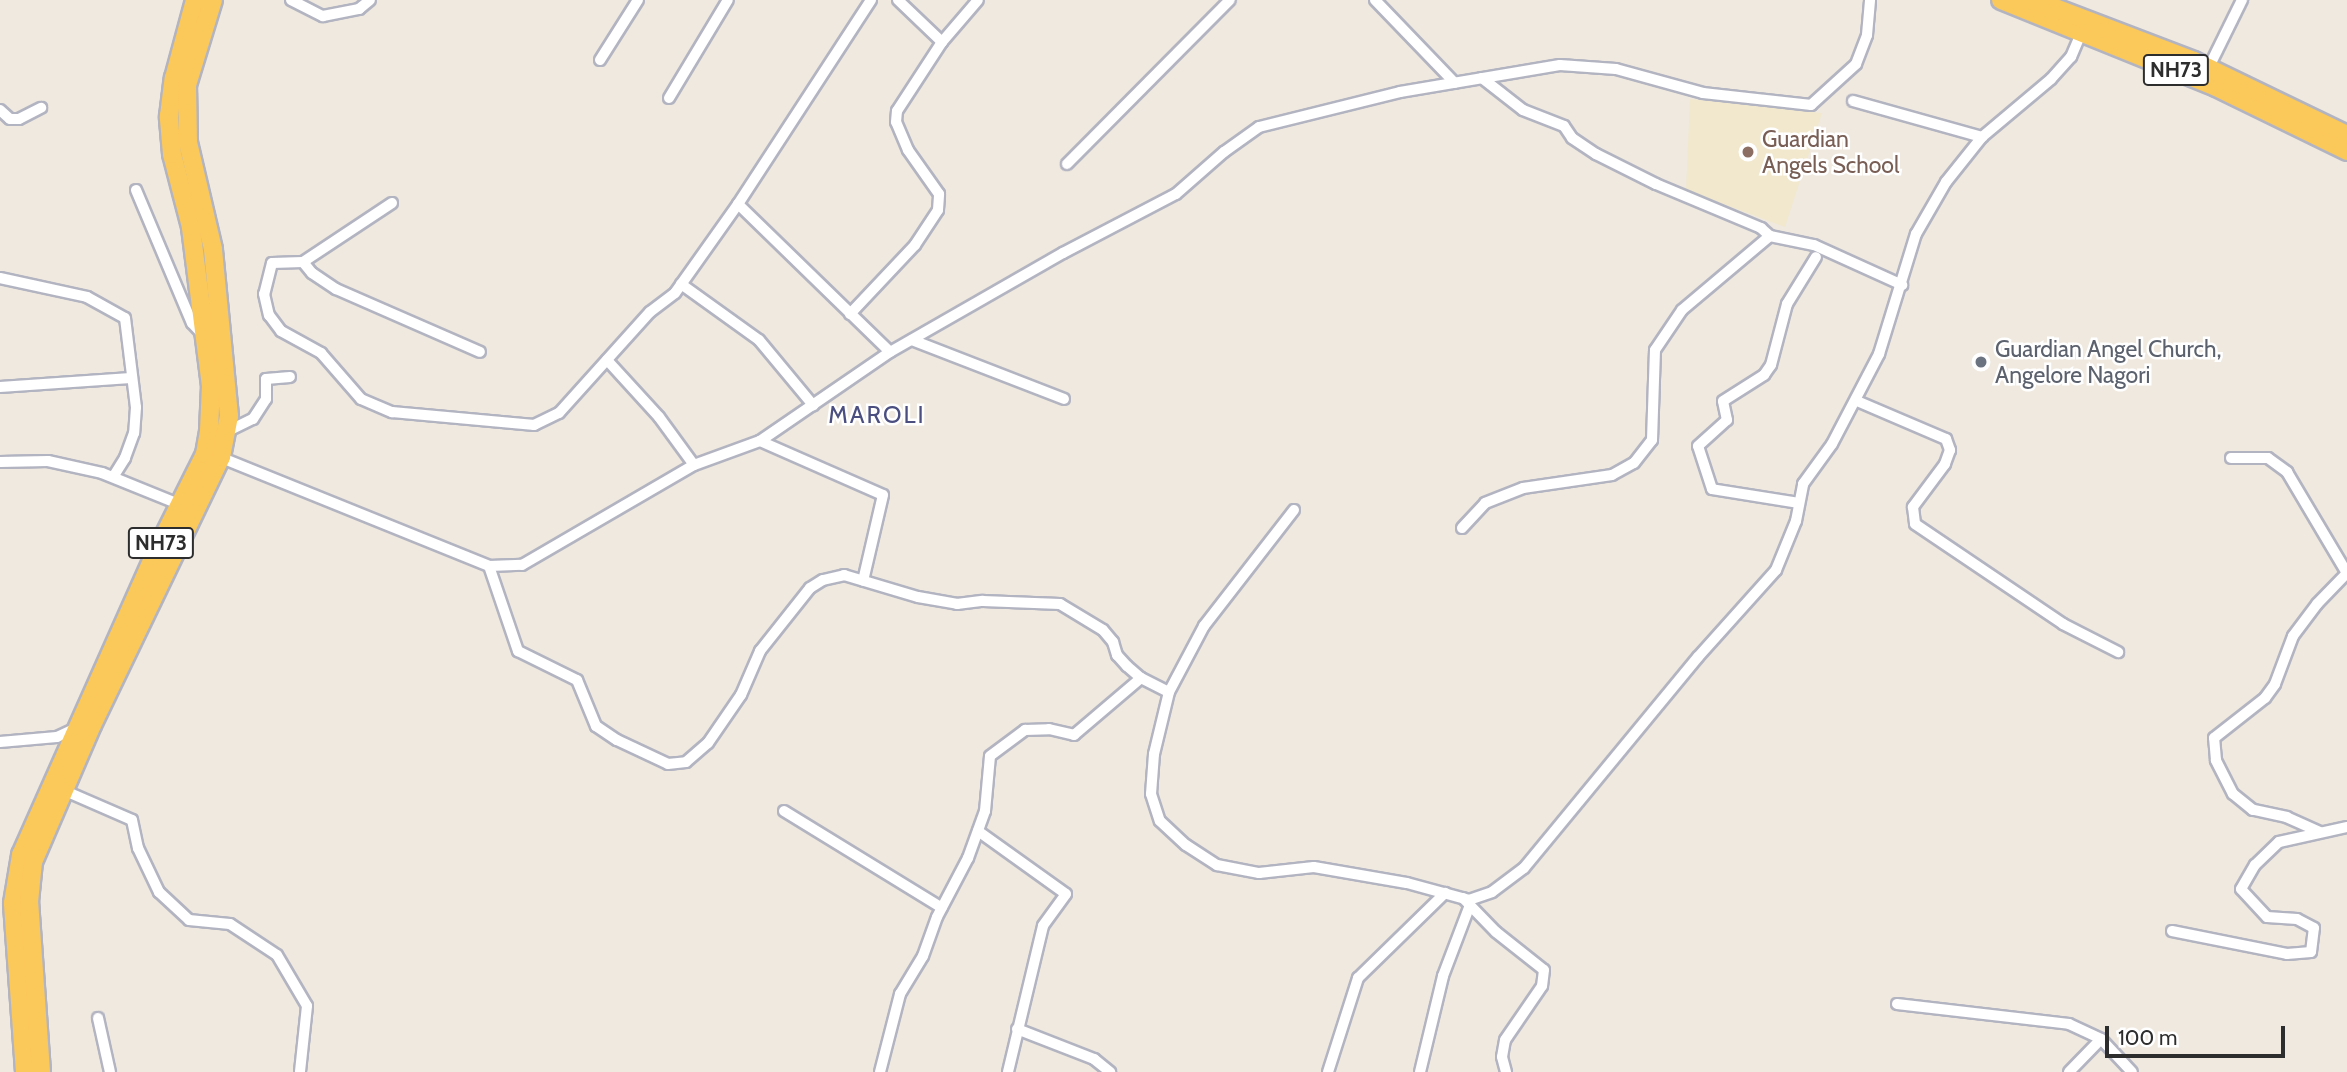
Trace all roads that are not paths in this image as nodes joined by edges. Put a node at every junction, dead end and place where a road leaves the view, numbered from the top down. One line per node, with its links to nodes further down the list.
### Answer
1 (195, 0): 41 (highway, NH73)
2 (214, 0): 52 (highway, NH73)
3 (291, 0): 4 (street)
4 (370, 0)
5 (638, 0): 19 (street)
6 (727, 0): 23 (street)
7 (871, 0): 33 (street)
8 (898, 0): 18 (street)
9 (978, 0): 18 (street)
10 (1230, 0): 30 (street)
11 (1375, 0): 22 (street)
12 (1870, 0): 21 (street)
13 (2001, 0): 17 (highway, NH73)
14 (2034, 0): 16 (highway, NH73)
15 (2242, 0): 20 (street)
16 (2069, 6): 17 (highway, NH73)
17 (2084, 26): 20 (highway, NH73); 28 (street); 29 (highway, NH73)
18 (942, 42): 40 (street)
19 (600, 60)
20 (2209, 68): 27 (highway, NH73)
21 (1482, 78): 22 (street); 34 (street)
22 (1455, 83): 42 (street)
23 (669, 99)
24 (1853, 101): 28 (street)
25 (41, 108): 26 (street)
26 (0, 110)
27 (2347, 135)
28 (1982, 137): 39 (street)
29 (2347, 151)
30 (1067, 164)
31 (136, 190): 41 (street)
32 (392, 203): 36 (street)
33 (738, 204): 38 (street); 40 (street)
34 (1770, 236): 39 (street); 62 (street)
35 (1816, 257): 59 (street)
36 (303, 262): 43 (street); 45 (street)
37 (0, 278): 47 (street)
38 (681, 284): 45 (street); 51 (street)
39 (1902, 285): 50 (street)
40 (850, 314): 44 (street)
41 (204, 336): 54 (highway, NH73)
42 (912, 341): 44 (street); 49 (street)
43 (480, 352)
44 (890, 352): 51 (street)
45 (607, 360): 57 (street)
46 (290, 377): 52 (street)
47 (131, 378): 48 (street); 58 (street)
48 (0, 387)
49 (1064, 399)
50 (1857, 401): 59 (street); 66 (street)
51 (813, 405): 53 (street)
52 (226, 432): 54 (highway, NH73)
53 (760, 441): 57 (street); 65 (street)
54 (213, 455): 60 (highway, NH73); 63 (street); 71 (highway, NH73)
55 (2231, 458): 64 (street)
56 (0, 462): 58 (street)
57 (694, 464): 63 (street)
58 (113, 477): 60 (street)
59 (1799, 503): 77 (street)
60 (181, 505): 69 (highway, NH73)
61 (1294, 510): 68 (street)
62 (1462, 528)
63 (489, 566): 65 (street)
64 (2347, 573): 75 (street)
65 (863, 581): 67 (street)
66 (2118, 652)
67 (1141, 678): 68 (street); 74 (street)
68 (1169, 692): 76 (street)
69 (78, 727): 70 (street); 84 (highway, NH73)
70 (0, 741)
71 (64, 790): 85 (highway, NH73); 87 (street)
72 (784, 811): 78 (street)
73 (2347, 827): 75 (street)
74 (978, 831): 78 (street); 82 (street)
75 (2320, 832): 79 (street)
76 (1445, 893): 77 (street); 91 (street)
77 (1466, 902): 92 (street); 93 (street)
78 (942, 908): 88 (street)
79 (2172, 931)
80 (1897, 1004): 83 (street)
81 (98, 1018): 86 (street)
82 (1017, 1029): 89 (street); 90 (street)
83 (2101, 1039): 94 (street); 95 (street)
84 (25, 1072)
85 (41, 1072)
86 (110, 1072)
87 (300, 1072)
88 (880, 1072)
89 (1008, 1072)
90 (1110, 1072)
91 (1328, 1072)
92 (1420, 1072)
93 (1506, 1072)
94 (2069, 1072)
95 (2132, 1072)

